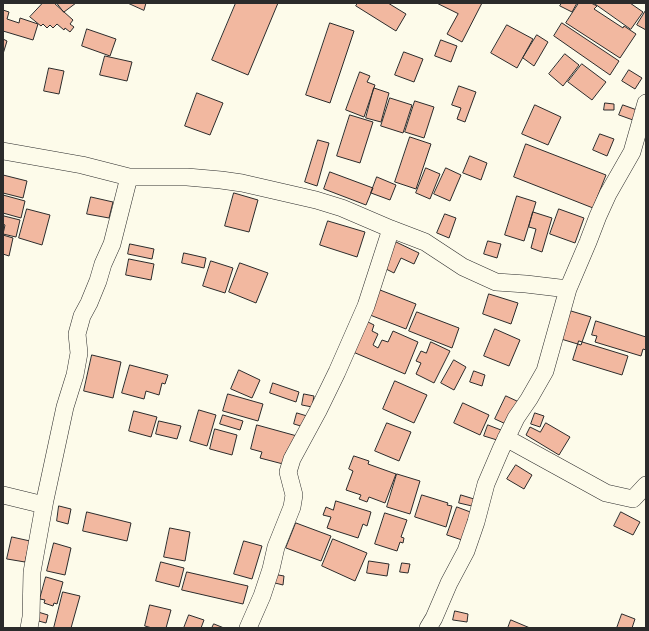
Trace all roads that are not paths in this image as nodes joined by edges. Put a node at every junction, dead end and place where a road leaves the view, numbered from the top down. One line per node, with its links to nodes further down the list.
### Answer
1 (646, 103): 2 (street)
2 (642, 132): 6 (street)
3 (3, 151): 4 (street)
4 (129, 178): 5 (street); 10 (street)
5 (391, 229): 6 (street); 12 (street)
6 (568, 290): 7 (street)
7 (506, 438): 8 (street); 13 (street)
8 (646, 485)
9 (3, 495): 10 (street)
10 (44, 505): 11 (street)
11 (29, 628)
12 (248, 628)
13 (428, 628)

